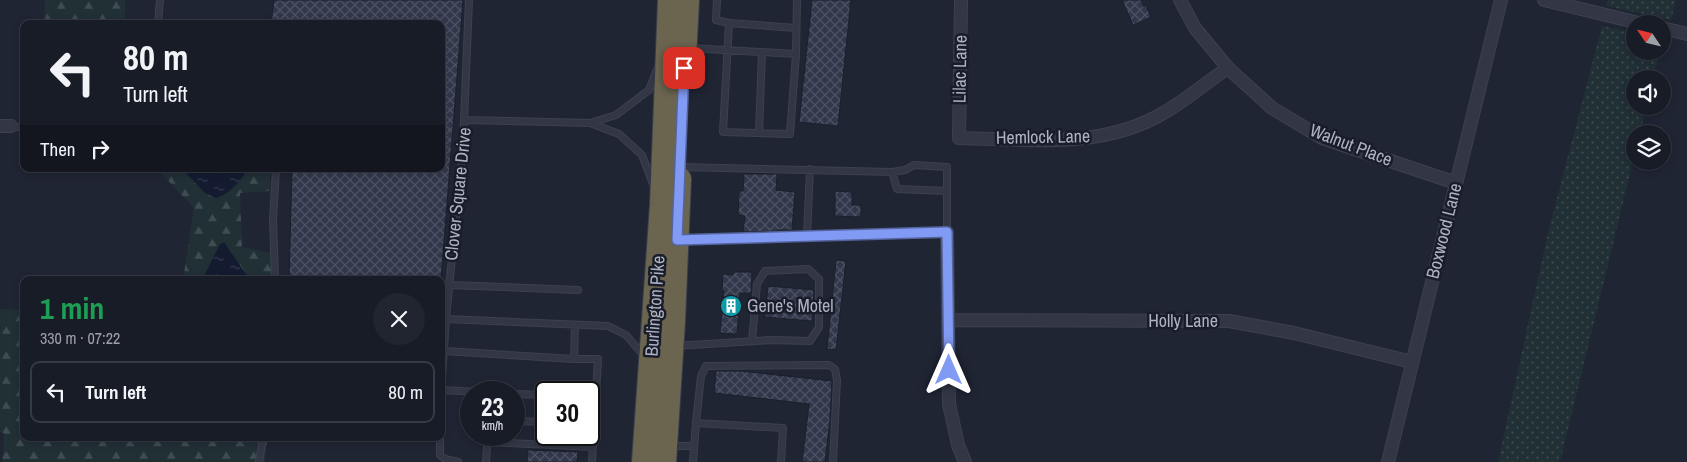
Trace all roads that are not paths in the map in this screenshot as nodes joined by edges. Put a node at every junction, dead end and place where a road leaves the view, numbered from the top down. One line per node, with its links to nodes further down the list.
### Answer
1 (160, 0): 11 (lane)
2 (469, 0): 22 (lane)
3 (670, 0): 17 (highway, Burlington Pike)
4 (687, 0): 17 (highway, Burlington Pike)
5 (717, 0): 13 (lane)
6 (797, 0): 14 (lane)
7 (961, 0): 25 (street, Lilac Lane)
8 (1180, 0): 21 (street, Walnut Place)
9 (1501, 0): 30 (street, Boxwood Lane)
10 (1544, 0): 12 (street)
11 (158, 20)
12 (1626, 20)
13 (729, 23): 14 (lane); 18 (lane)
14 (796, 28): 20 (lane)
15 (1671, 30): 16 (street)
16 (1687, 34)
17 (677, 43): 18 (lane); 23 (lane, Clover Square Drive); 26 (highway, Burlington Pike); 32 (highway, Burlington Pike)
18 (726, 50): 19 (lane); 24 (lane)
19 (762, 52): 20 (lane); 24 (lane)
20 (796, 54): 24 (lane)
21 (1228, 68): 25 (street, Hemlock Lane); 30 (street, Walnut Place)
22 (464, 120): 23 (lane, Clover Square Drive); 37 (lane, Clover Square Drive)
23 (590, 123): 32 (lane, Clover Square Drive)
24 (759, 133)
25 (959, 138)
26 (680, 167): 27 (lane); 35 (highway, Burlington Pike)
27 (810, 169): 29 (lane); 34 (lane)
28 (276, 172): 36 (lane)
29 (892, 172): 31 (lane); 31 (lane)
30 (1456, 183): 47 (street, Boxwood Lane)
31 (947, 190): 33 (lane)
32 (662, 205): 48 (highway, Burlington Pike)
33 (947, 232): 34 (lane); 40 (street)
34 (807, 236): 35 (lane)
35 (677, 240): 44 (highway, Burlington Pike)
36 (275, 276)
37 (449, 285): 38 (lane); 39 (lane, Clover Square Drive)
38 (578, 290)
39 (446, 318): 41 (lane); 42 (lane, Clover Square Drive)
40 (949, 320): 47 (street, Holly Lane); 68 (street)
41 (576, 325): 46 (lane); 48 (lane)
42 (445, 334)
43 (752, 341): 43 (lane); 44 (lane)
44 (672, 346): 59 (highway, Burlington Pike)
45 (445, 351): 46 (lane)
46 (574, 359): 49 (lane)
47 (1412, 362): 69 (street, Boxwood Lane)
48 (651, 364): 64 (highway, Burlington Pike)
49 (595, 381)
50 (445, 391): 51 (lane)
51 (460, 391)
52 (696, 423): 57 (lane); 66 (lane); 67 (lane)
53 (262, 441): 60 (lane)
54 (440, 441): 61 (lane)
55 (525, 441): 58 (lane)
56 (487, 446): 62 (lane)
57 (694, 446): 59 (lane); 65 (lane)
58 (593, 447): 63 (lane)
59 (665, 454)
60 (259, 462)
61 (458, 462)
62 (486, 462)
63 (592, 462)
64 (644, 462)
65 (693, 462)
66 (781, 462)
67 (833, 462)
68 (965, 462)
69 (1388, 462)

